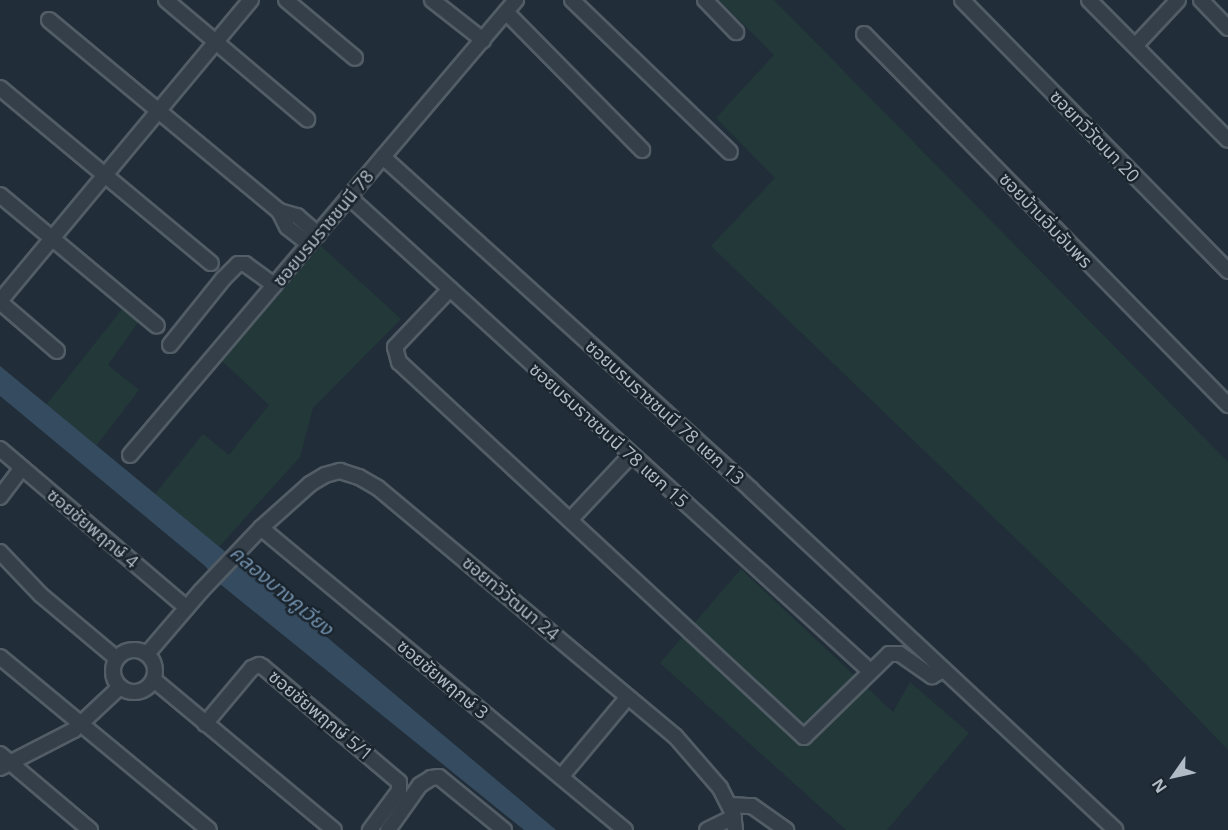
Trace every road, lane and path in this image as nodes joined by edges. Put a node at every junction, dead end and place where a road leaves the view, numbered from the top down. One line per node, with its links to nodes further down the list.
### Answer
1 (166, 0): 18 (street)
2 (251, 0): 18 (street)
3 (286, 0): 20 (street)
4 (432, 0): 17 (street)
5 (516, 0): 12 (street, ซอยบรมราชชนนี 78)
6 (572, 0): 26 (street)
7 (705, 0): 15 (street)
8 (962, 0): 34 (street, ซอยทวีวัฒนา 20)
9 (1089, 0): 19 (street)
10 (1178, 0): 19 (street)
11 (1201, 0): 14 (street)
12 (506, 12): 17 (street, ซอยบรมราชชนนี 78); 25 (street)
13 (49, 20): 22 (street)
14 (1228, 28)
15 (736, 32)
16 (864, 34): 41 (street, ซอยบ้านอิ่มอัมพร)
17 (483, 40): 27 (street, ซอยบรมราชชนนี 78)
18 (215, 43): 22 (street); 23 (street)
19 (1135, 46): 24 (street)
20 (355, 58)
21 (0, 88): 28 (street)
22 (158, 112): 28 (street); 32 (street)
23 (307, 119)
24 (1228, 140)
25 (642, 150)
26 (730, 152)
27 (383, 157): 30 (street, ซอยบรมราชชนนี 78); 54 (street, ซอยบรมราชชนนี 78 แยก 13)
28 (105, 175): 31 (street); 33 (street)
29 (0, 195): 31 (street)
30 (349, 197): 32 (street, ซอยบรมราชชนนี 78); 36 (street, ซอยบรมราชชนนี 78 แยก 15)
31 (52, 238): 37 (street); 38 (street)
32 (313, 239): 35 (street, ซอยบรมราชชนนี 78)
33 (211, 263)
34 (1228, 271)
35 (274, 285): 39 (street); 43 (street, ซอยบรมราชชนนี 78)
36 (450, 289): 44 (street, ซอยบรมราชชนนี 78 แยก 15); 47 (street)
37 (0, 302): 40 (street)
38 (157, 326)
39 (170, 345)
40 (57, 351)
41 (1228, 405)
42 (0, 449): 45 (street, ซอยชัยพฤกษ์ 4)
43 (130, 455)
44 (631, 455): 47 (street); 55 (street, ซอยบรมราชชนนี 78 แยก 15)
45 (22, 468): 46 (street); 50 (street, ซอยชัยพฤกษ์ 4)
46 (0, 497)
47 (570, 520): 55 (street)
48 (261, 528): 50 (street, ซอยทวีวัฒนา 24); 58 (street, ซอยทวีวัฒนา 24); 62 (street, ซอยชัยพฤกษ์ 3)
49 (0, 552): 53 (street)
50 (187, 608): 51 (street, ซอยทวีวัฒนา 24)
51 (147, 654): 53 (street); 56 (street)
52 (0, 657): 59 (street)
53 (116, 658): 57 (street)
54 (944, 670): 55 (street); 73 (street, ซอยบรมราชชนนี 78 แยก 13)
55 (870, 671)
56 (154, 680): 57 (street); 60 (street)
57 (120, 687): 59 (street)
58 (628, 697): 62 (street); 63 (street, ซอยทวีวัฒนา 24)
59 (81, 724): 61 (street); 65 (street)
60 (205, 724): 66 (street); 67 (street, ซอยชัยพฤกษ์ 5/1)
61 (4, 762): 64 (street)
62 (561, 777): 70 (street, ซอยชัยพฤกษ์ 3)
63 (733, 817): 71 (street); 72 (street)
64 (90, 830)
65 (209, 830)
66 (334, 830)
67 (370, 830)
68 (388, 830): 69 (street)
69 (504, 830)
70 (626, 830)
71 (707, 830)
72 (786, 830)
73 (1116, 830)

